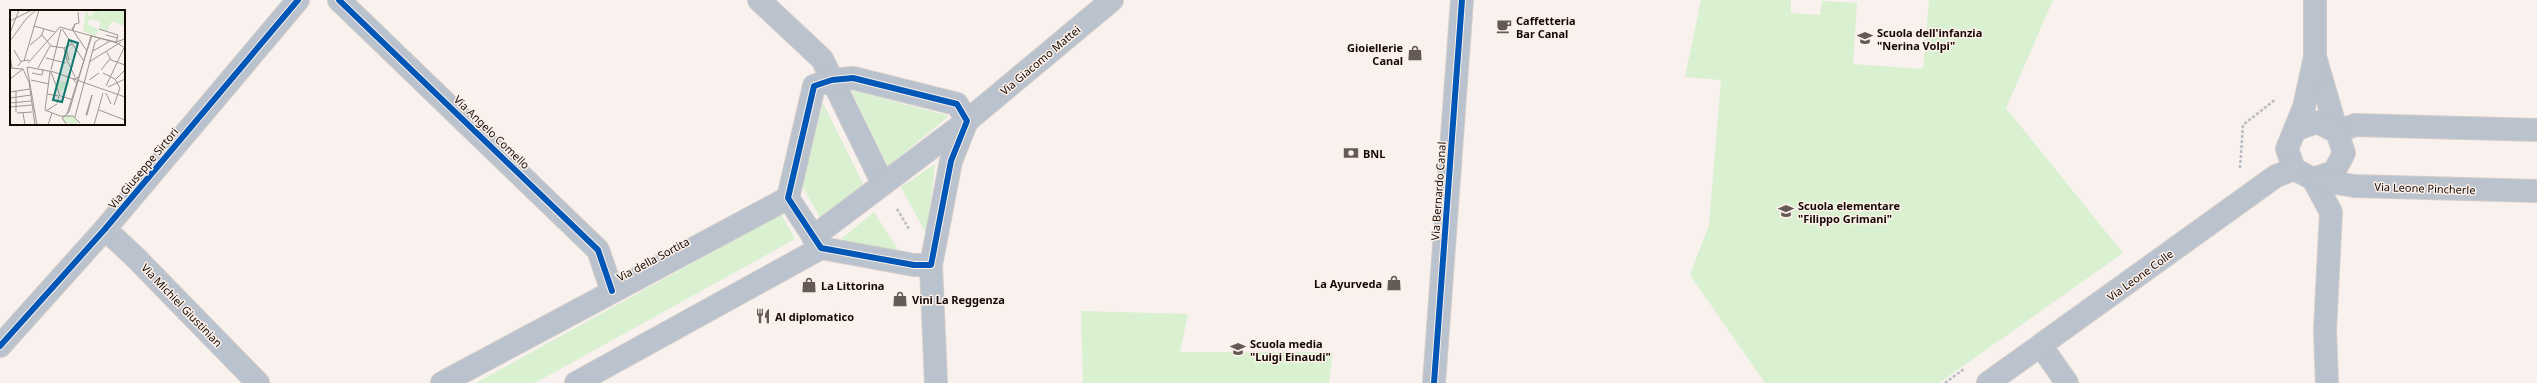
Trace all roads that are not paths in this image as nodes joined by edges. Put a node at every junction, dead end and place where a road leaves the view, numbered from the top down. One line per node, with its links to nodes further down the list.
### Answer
1 (298, 0): 18 (street, Via Giuseppe Sirtori)
2 (339, 0): 21 (street, Via Angelo Comello)
3 (759, 0): 8 (street)
4 (1112, 0): 9 (street, Via Giacomo Mattei)
5 (1462, 0): 28 (street, Via Bernardo Canal)
6 (2315, 0): 7 (street)
7 (2315, 57): 10 (street); 12 (street)
8 (832, 80): 9 (street); 15 (street); 17 (street)
9 (967, 121): 15 (street, Via Giacomo Mattei); 20 (street)
10 (2297, 129): 12 (street); 13 (street)
11 (2537, 130): 12 (street)
12 (2336, 132): 14 (street)
13 (2294, 169): 14 (street); 23 (street, Via Leone Colle)
14 (2313, 179): 16 (street, Via Leone Pincherle); 31 (street)
15 (883, 184): 19 (street, Via Giacomo Mattei)
16 (2537, 191)
17 (788, 198): 19 (street); 21 (street, Via della Sortita)
18 (105, 229): 22 (street, Via Giuseppe Sirtori); 24 (street, Via Michiel Giustinian)
19 (817, 243): 20 (street); 26 (street)
20 (931, 265): 27 (street)
21 (612, 292): 25 (street, Via della Sortita)
22 (0, 346)
23 (2042, 346): 29 (street, Via Leone Colle); 30 (street)
24 (258, 383)
25 (442, 383)
26 (576, 383)
27 (936, 383)
28 (1434, 383)
29 (1988, 383)
30 (2067, 383)
31 (2327, 383)

